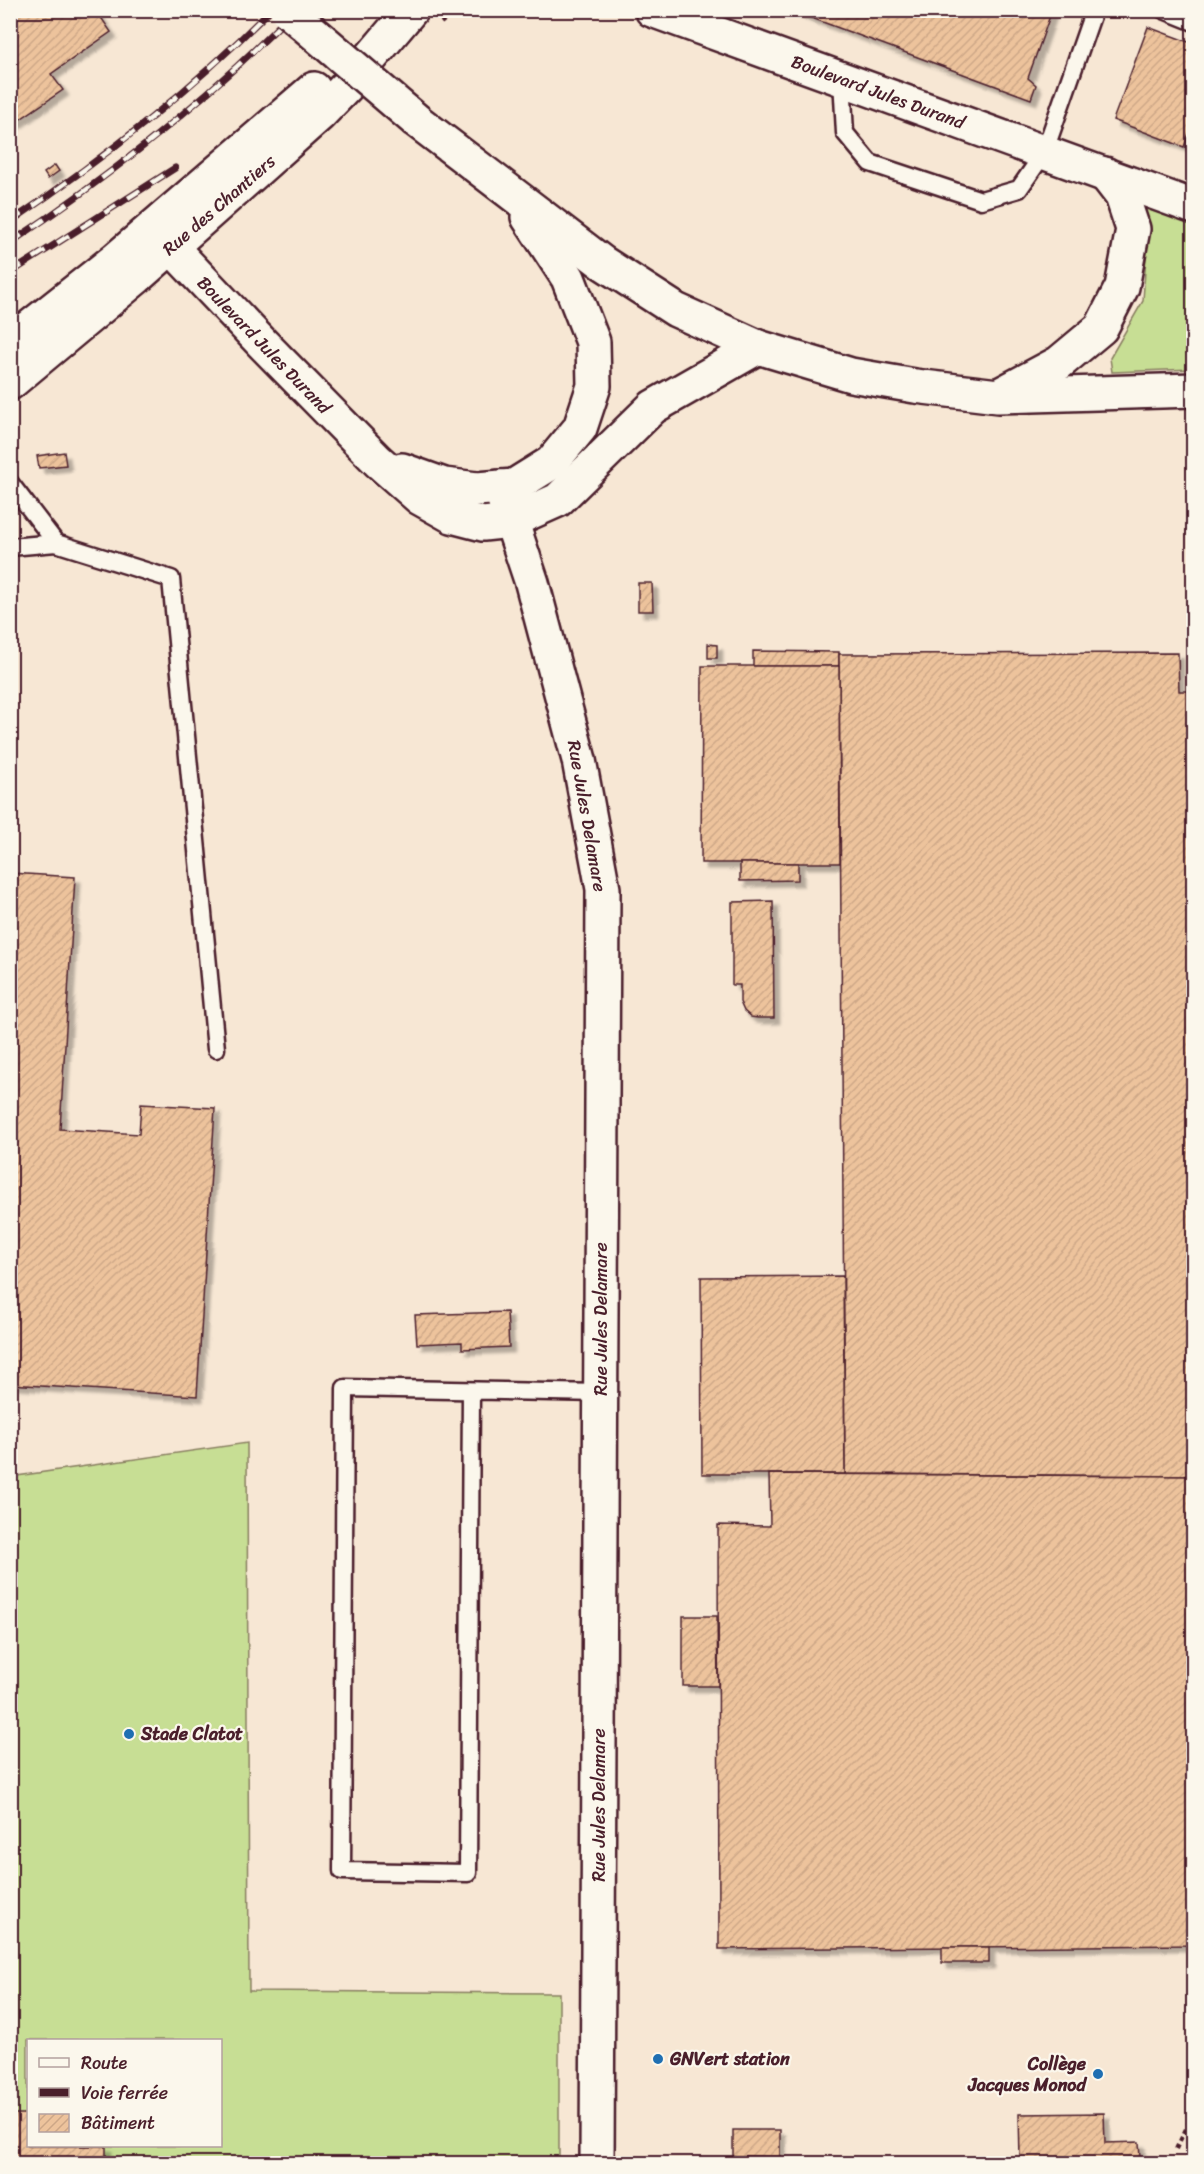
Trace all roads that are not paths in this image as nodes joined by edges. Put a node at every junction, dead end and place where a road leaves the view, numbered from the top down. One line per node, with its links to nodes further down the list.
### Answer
1 (287, 10): 11 (street, Boulevard Jules Durand, bridge)
2 (382, 10): 13 (street, Rue des Chantiers)
3 (411, 10): 13 (street, Rue des Chantiers)
4 (652, 10): 8 (street, Boulevard Jules Durand)
5 (1094, 10): 9 (lane)
6 (1164, 10): 7 (lane)
7 (1194, 22)
8 (842, 79): 9 (street, Boulevard Jules Durand); 9 (lane)
9 (1044, 153): 10 (street, Boulevard Jules Durand)
10 (1105, 174): 12 (street, Boulevard Jules Durand); 18 (street)
11 (516, 196): 15 (street, Boulevard Jules Durand); 21 (street, Boulevard Jules Durand)
12 (1194, 207)
13 (161, 238): 14 (street, Rue des Chantiers); 16 (street, Rue des Chantiers); 19 (street, Boulevard Jules Durand)
14 (10, 343)
15 (758, 347): 18 (street, Boulevard Jules Durand); 22 (street, Boulevard Jules Durand)
16 (10, 383)
17 (1194, 390): 18 (street, Boulevard Jules Durand)
18 (998, 396)
19 (378, 461): 21 (street, Boulevard Jules Durand); 22 (street, Boulevard Jules Durand)
20 (10, 483): 23 (lane)
21 (500, 487): 22 (street, Rue Jules Delamare)
22 (511, 521): 27 (street, Rue Jules Delamare)
23 (56, 543): 24 (lane); 25 (lane)
24 (10, 547)
25 (216, 1049)
26 (471, 1391): 26 (lane); 27 (lane)
27 (600, 1394): 28 (street, Rue Jules Delamare)
28 (597, 2163)

